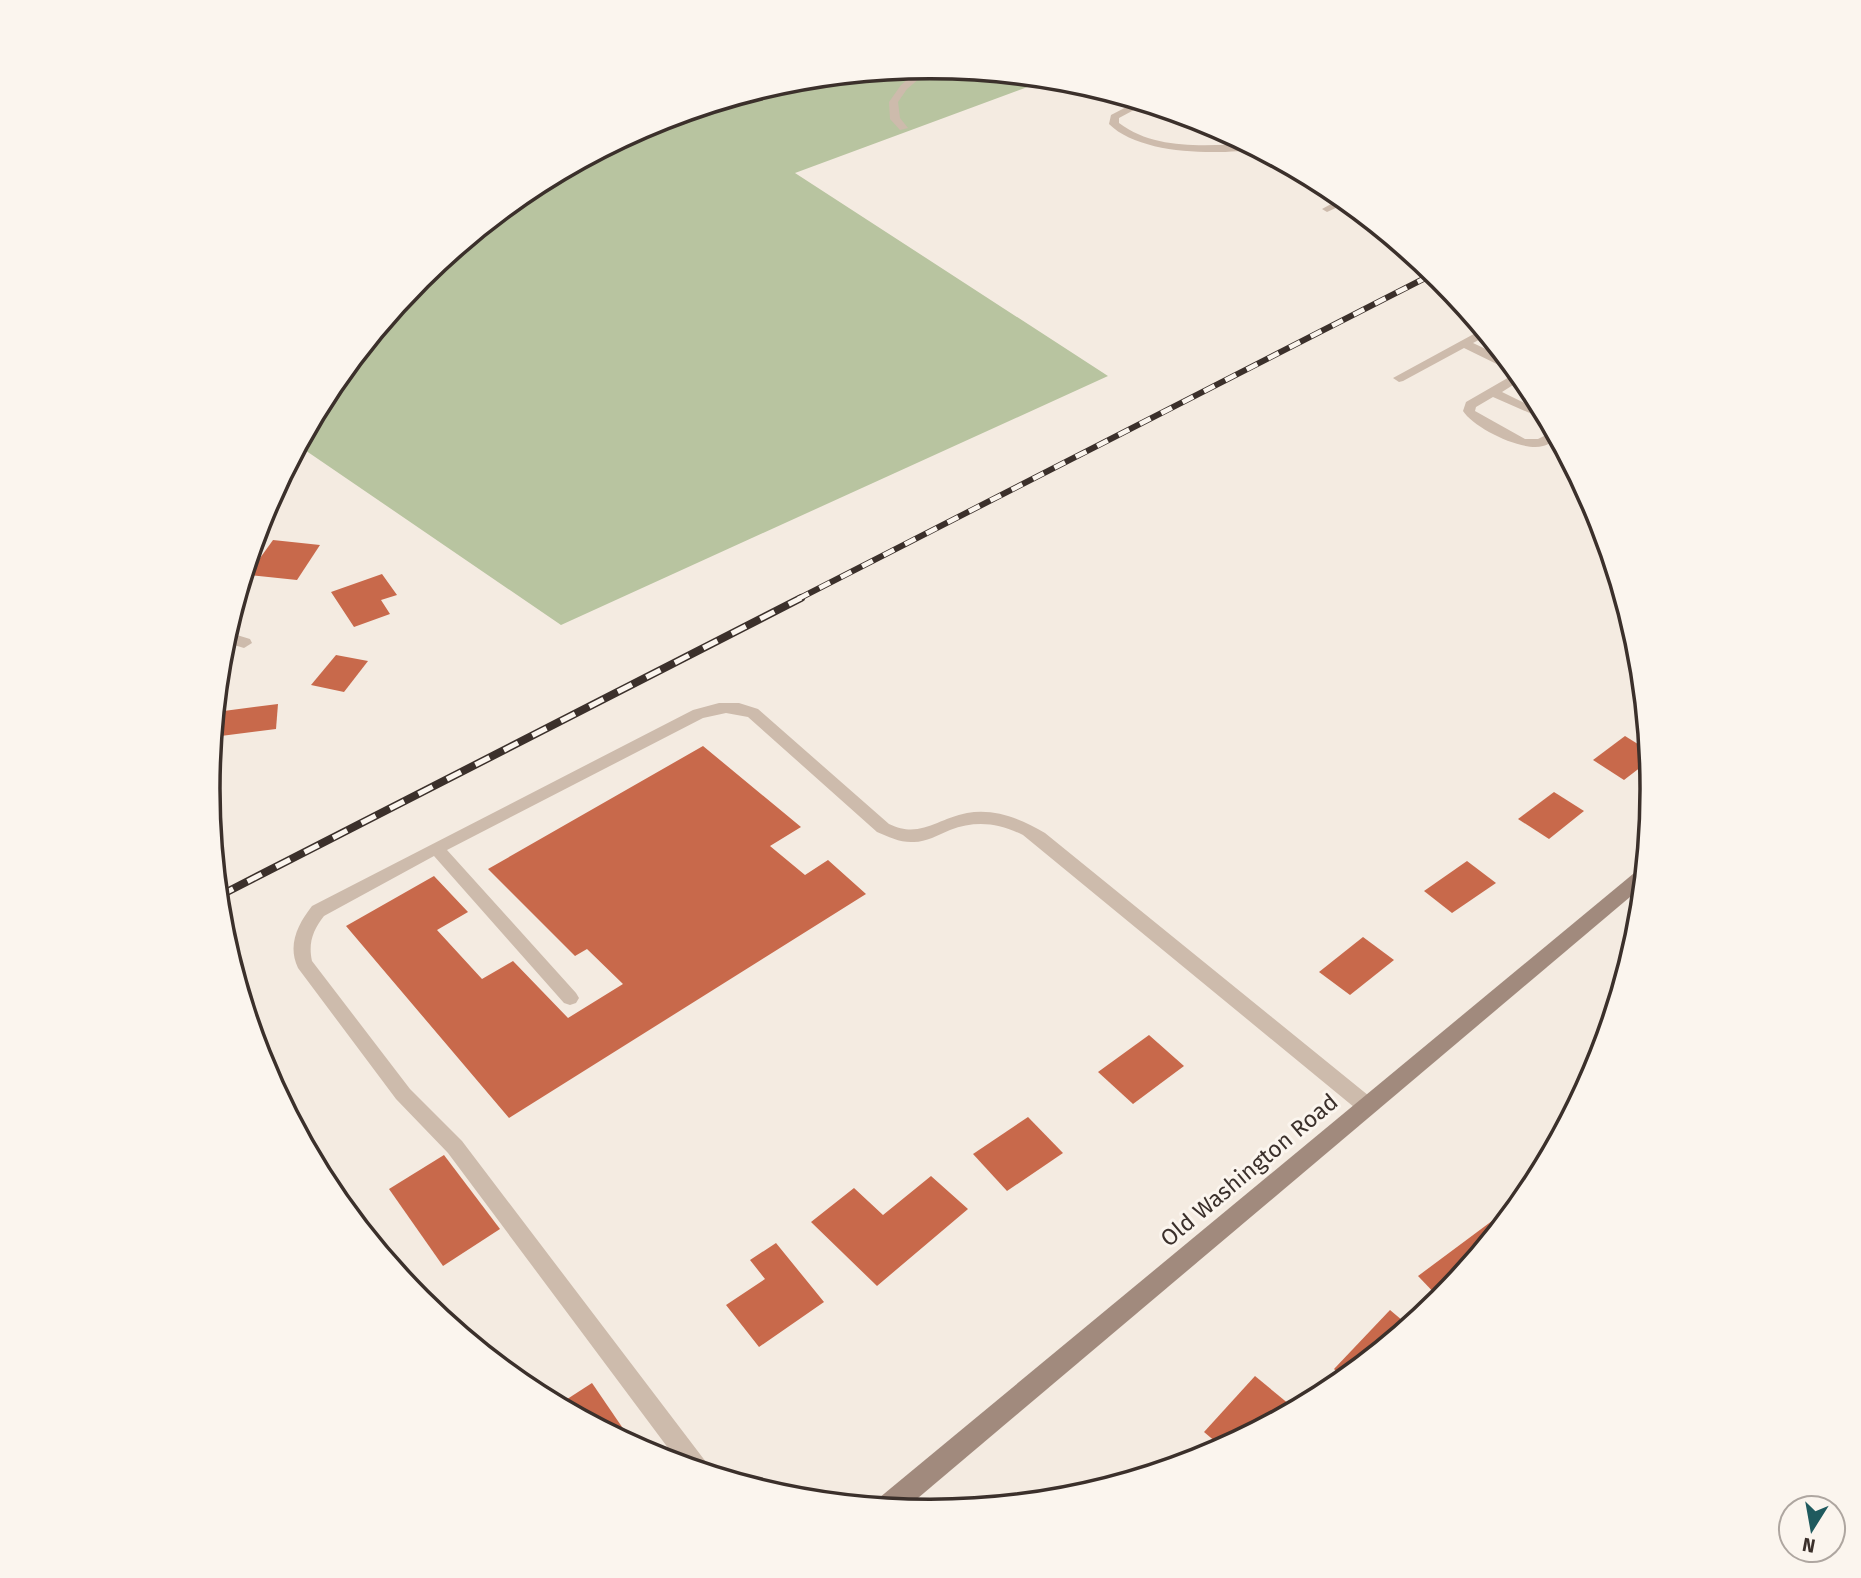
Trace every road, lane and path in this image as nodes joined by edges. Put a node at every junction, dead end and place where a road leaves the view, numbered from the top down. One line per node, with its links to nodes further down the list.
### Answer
1 (915, 79): 3 (lane)
2 (1131, 108): 4 (lane)
3 (903, 128)
4 (1233, 147)
5 (1335, 205): 6 (lane)
6 (1327, 209)
7 (1477, 336): 8 (lane)
8 (1464, 343): 9 (lane); 10 (lane)
9 (1495, 358)
10 (1399, 378)
11 (1511, 381): 12 (lane)
12 (1493, 392): 13 (lane); 14 (lane)
13 (1532, 411)
14 (1548, 439)
15 (236, 641): 16 (street)
16 (244, 643)
17 (436, 848): 19 (lane); 20 (lane); 21 (lane)
18 (1635, 882): 20 (main road, Old Washington Road)
19 (570, 998)
20 (1367, 1106): 22 (main road, Old Washington Road)
21 (688, 1456)
22 (898, 1498)

